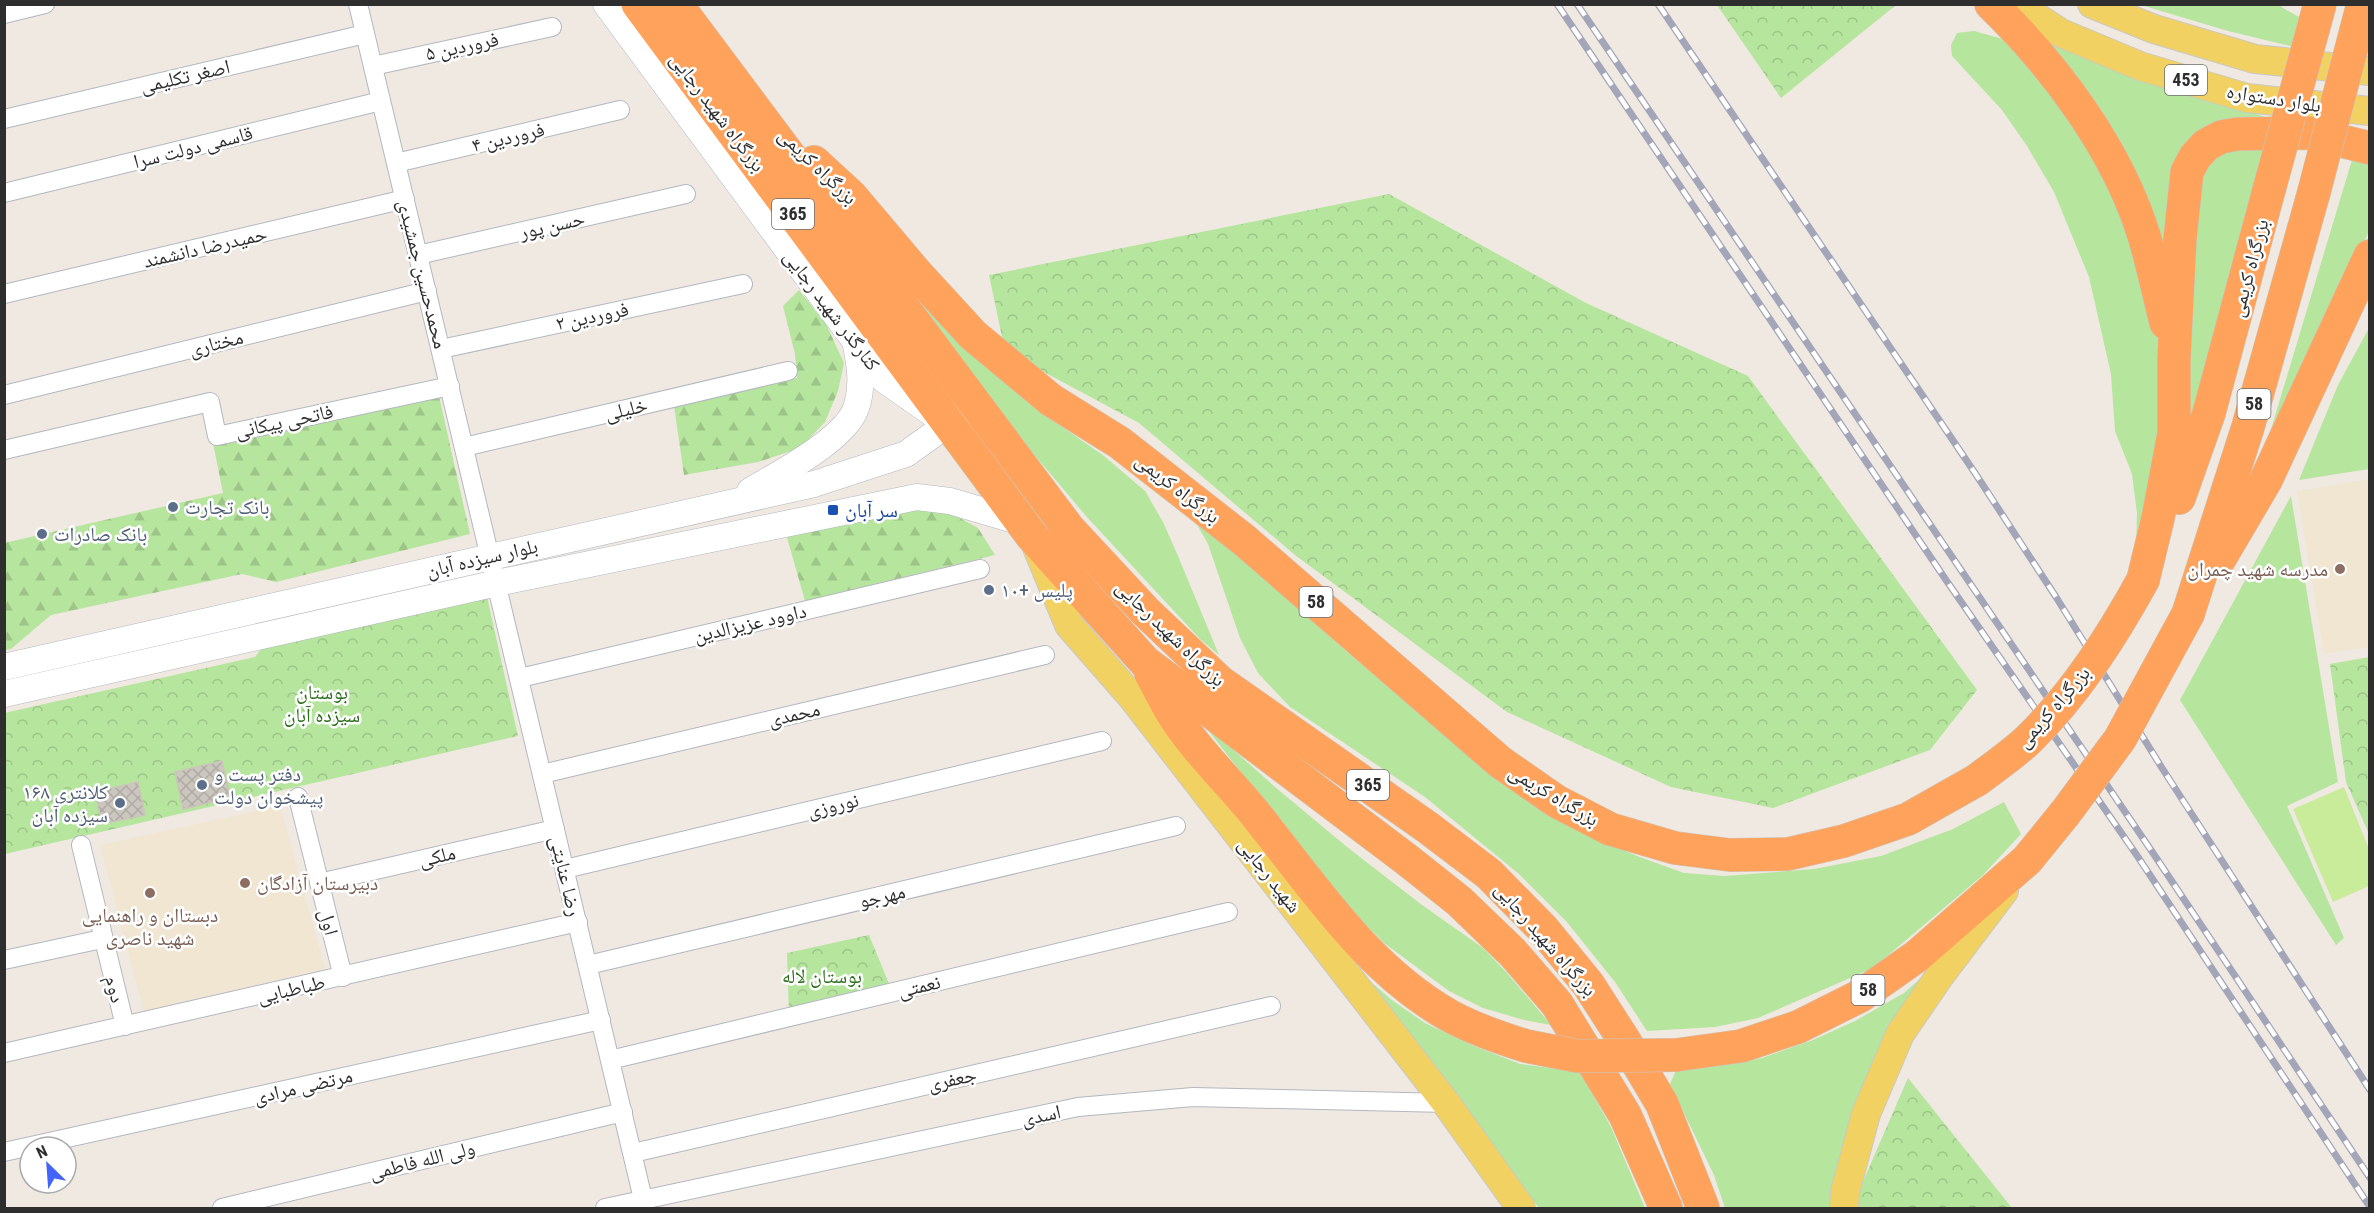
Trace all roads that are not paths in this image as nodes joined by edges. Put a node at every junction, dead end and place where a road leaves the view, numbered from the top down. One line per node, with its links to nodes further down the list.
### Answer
1 (45, 4): 11 (street)
2 (358, 4): 14 (street, محمدحسین جمشیدی)
3 (606, 4): 34 (main road, کنارگذر شهید رجایی)
4 (638, 4): 41 (highway, بزرگراه شهید رجایی / 365)
5 (1991, 4): 36 (highway)
6 (2016, 4): 20 (main road, بلوار دستواره / 453)
7 (2092, 4): 16 (main road, بلوار دستواره / 453)
8 (2318, 4): 12 (highway); 50 (highway, بزرگراه کریمی / 58, bridge)
9 (2363, 4): 52 (highway, بزرگراه کریمی / 58, bridge)
10 (685, 13): 18 (highway, بزرگراه شهید رجایی / 365)
11 (4, 14)
12 (2370, 14)
13 (552, 27): 15 (street, فروردین ۵)
14 (365, 33): 15 (street, محمدحسین جمشیدی); 21 (street, اصغر تکلیمی)
15 (373, 66): 17 (street, محمدحسین جمشیدی)
16 (2370, 71)
17 (381, 100): 23 (street, محمدحسین جمشیدی); 24 (street, قاسمی دولت سرا)
18 (750, 102): 40 (highway, بزرگراه شهید رجایی / 365); 50 (highway, بزرگراه کریمی / 58, bridge)
19 (620, 110): 23 (street, فروردین ۴)
20 (2370, 111)
21 (4, 119)
22 (2370, 148): 36 (highway)
23 (396, 163): 26 (street, محمدحسین جمشیدی)
24 (4, 193)
25 (686, 194): 27 (street, حسن پور)
26 (405, 200): 27 (street, محمدحسین جمشیدی); 32 (street, حمیدرضا دانشمند)
27 (418, 255): 31 (street, محمدحسین جمشیدی)
28 (2370, 256): 33 (highway)
29 (743, 284): 35 (street, فروردین ۲)
30 (2370, 288): 33 (highway)
31 (427, 291): 35 (street, محمدحسین جمشیدی); 39 (street, مختاری)
32 (4, 294)
33 (2337, 328): 52 (highway)
34 (856, 342): 41 (main road, کنارگذر شهید رجایی); 45 (main road)
35 (441, 349): 38 (street, محمدحسین جمشیدی)
36 (2174, 358): 50 (highway)
37 (788, 371): 42 (street, خلیلی)
38 (450, 386): 42 (street, محمدحسین جمشیدی); 43 (street, فاتحی پیکانی)
39 (4, 395)
40 (976, 403): 41 (main road, بلوار سیزده آبان); 87 (highway, بزرگراه شهید رجایی / 365)
41 (948, 424): 44 (main road, بلوار سیزده آبان); 47 (highway, بزرگراه شهید رجایی / 365)
42 (464, 447): 48 (street, محمدحسین جمشیدی)
43 (4, 450)
44 (872, 465): 45 (main road, بلوار سیزده آبان); 46 (main road)
45 (734, 502): 48 (main road, بلوار سیزده آبان)
46 (887, 502): 47 (main road, بلوار سیزده آبان); 51 (main road, بلوار سیزده آبان)
47 (1026, 528): 54 (highway, بزرگراه شهید رجایی / 365); 78 (main road, شهید رجایی)
48 (489, 549): 51 (street, رضا عنایتی); 55 (main road, بلوار سیزده آبان)
49 (980, 569): 56 (street, داوود عزیزالدین)
50 (2143, 580)
51 (497, 583): 56 (street, رضا عنایتی); 57 (main road, بلوار سیزده آبان)
52 (2188, 614): 64 (highway, بزرگراه کریمی / 58, bridge)
53 (1045, 654): 59 (street, محمدی)
54 (1145, 662): 64 (highway, بزرگراه کریمی / 58, bridge); 86 (highway, بزرگراه شهید رجایی / 365)
55 (4, 667)
56 (520, 678): 59 (street, رضا عنایتی)
57 (4, 694)
58 (1102, 741): 65 (street, نوروزی)
59 (542, 774): 62 (street, رضا عنایتی)
60 (298, 797): 66 (street, اول)
61 (1176, 826): 71 (street, مهرجو)
62 (555, 829): 65 (street, رضا عنایتی); 66 (street, ملکی)
63 (81, 845): 69 (street, دوم)
64 (2027, 860): 88 (main road)
65 (565, 868): 68 (street, رضا عنایتی)
66 (319, 883): 72 (street, اول)
67 (1228, 912): 77 (street, نعمتی)
68 (578, 922): 71 (street, رضا عنایتی); 72 (street, طباطبایی)
69 (102, 939): 70 (street); 75 (street, دوم)
70 (4, 960)
71 (588, 965): 74 (street, رضا عنایتی)
72 (343, 977): 75 (street, طباطبایی)
73 (1271, 1006): 81 (street, جعفری)
74 (601, 1020): 77 (street, رضا عنایتی); 80 (street, مرتضی مرادی)
75 (124, 1026): 76 (street, طباطبایی)
76 (4, 1053)
77 (610, 1060): 79 (street, رضا عنایتی)
78 (1446, 1103): 82 (street, اسدی); 85 (main road, شهید رجایی)
79 (623, 1112): 81 (street, رضا عنایتی); 83 (street, ولی الله فاطمی)
80 (4, 1152)
81 (633, 1153): 82 (street, رضا عنایتی)
82 (644, 1204): 84 (street, اسدی)
83 (222, 1209)
84 (605, 1209)
85 (1521, 1209)
86 (1666, 1209)
87 (1703, 1209)
88 (1844, 1209)

